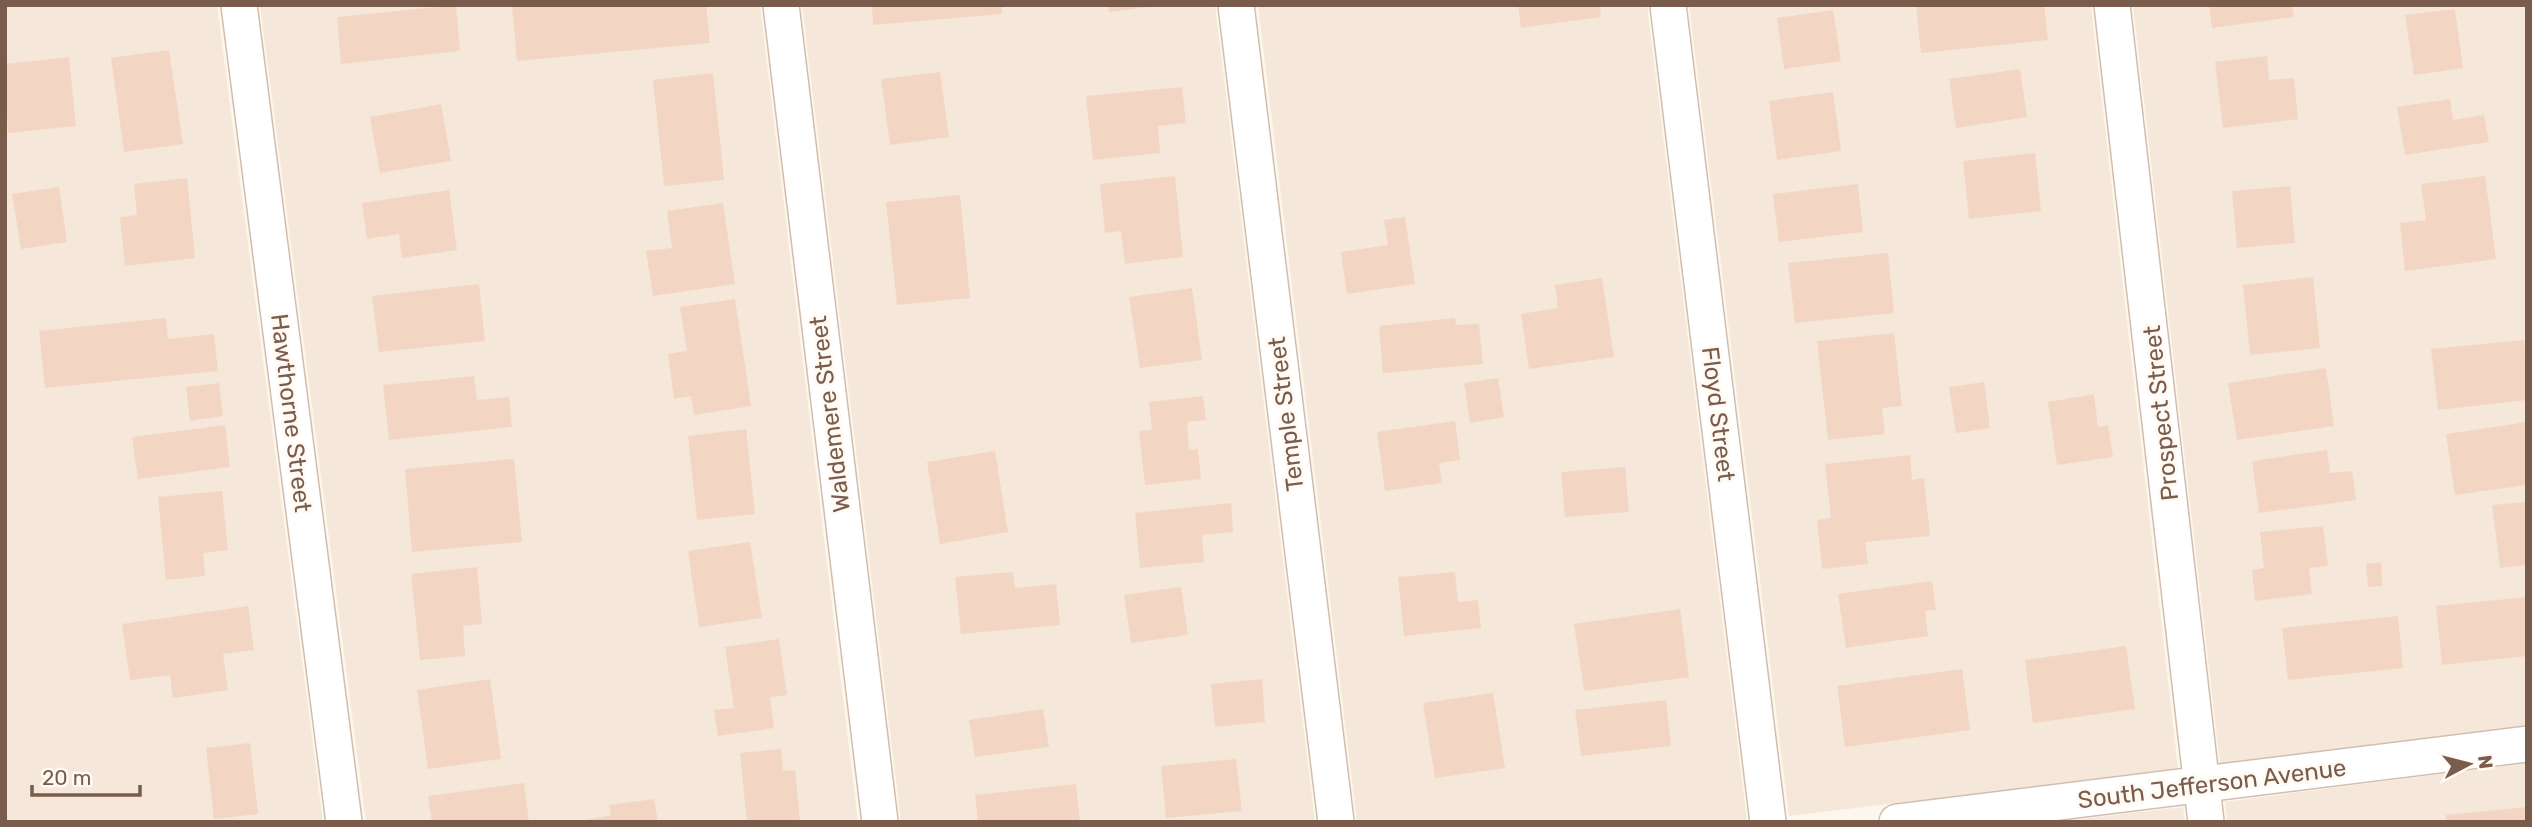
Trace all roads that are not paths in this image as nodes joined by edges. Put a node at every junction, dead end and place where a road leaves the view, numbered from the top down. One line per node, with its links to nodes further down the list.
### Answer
1 (239, 5): 8 (street, Hawthorne Street)
2 (781, 5): 9 (street, Waldemere Street)
3 (1236, 5): 10 (street, Temple Street)
4 (1668, 5): 11 (street, Floyd Street)
5 (2112, 5): 7 (street, Prospect Street)
6 (2527, 744): 7 (street, South Jefferson Avenue)
7 (2202, 786): 12 (street, South Jefferson Avenue); 13 (street, Prospect Street)
8 (344, 822)
9 (880, 822)
10 (1336, 822)
11 (1769, 822)
12 (1898, 822)
13 (2206, 822)

